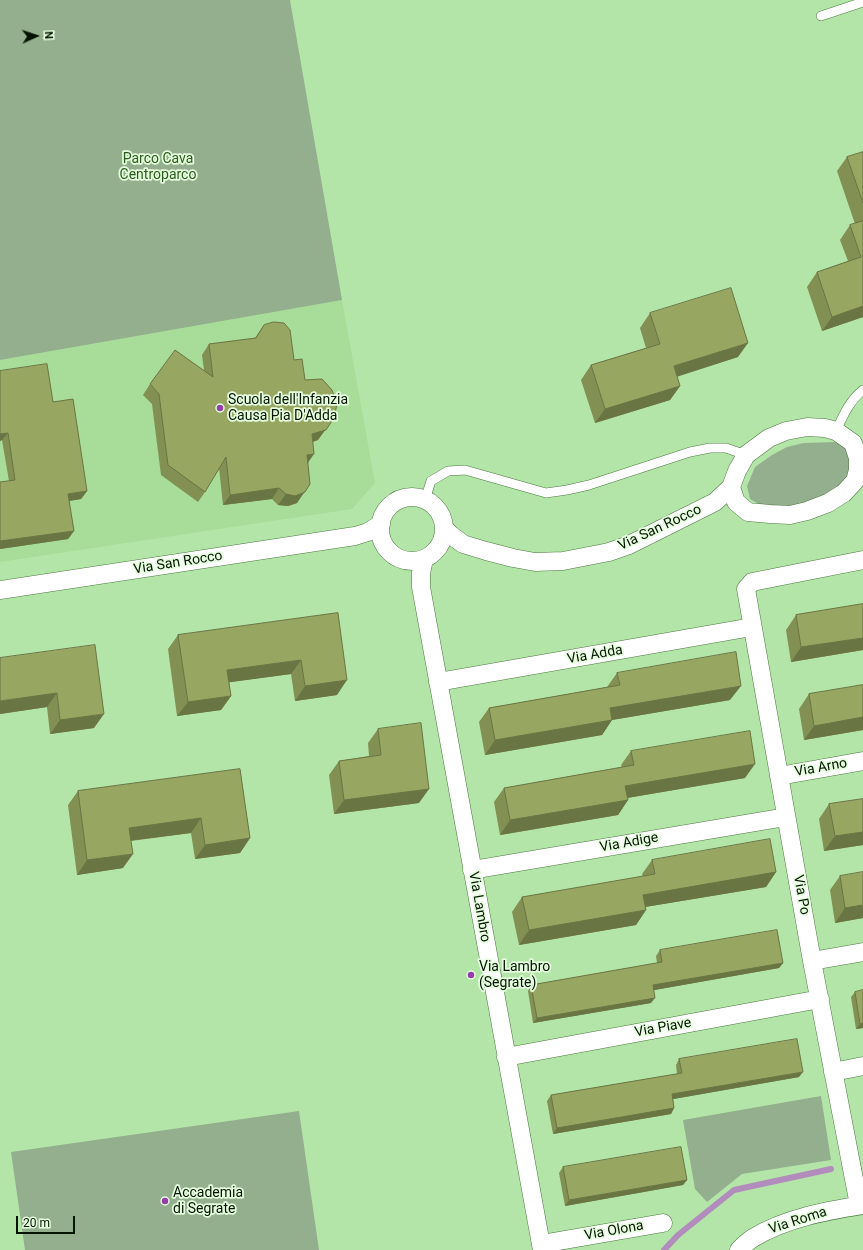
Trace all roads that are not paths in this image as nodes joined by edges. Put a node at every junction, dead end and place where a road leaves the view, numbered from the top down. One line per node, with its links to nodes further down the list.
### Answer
1 (863, 2): 2 (lane)
2 (821, 16)
3 (863, 390): 4 (lane)
4 (836, 431): 5 (street); 6 (street)
5 (858, 446): 7 (street)
6 (746, 455): 8 (street); 9 (lane)
7 (859, 479): 8 (street)
8 (734, 494): 12 (street, Via San Rocco)
9 (425, 500): 10 (street); 11 (street)
10 (444, 528): 12 (street, Via San Rocco); 13 (street)
11 (382, 533): 14 (street); 17 (street, Via San Rocco)
12 (463, 544): 13 (street, Via San Rocco)
13 (430, 555): 14 (street); 16 (street, Via Lambro)
14 (404, 560): 16 (street, Via Lambro)
15 (863, 560): 18 (street, Via Po)
16 (421, 587): 19 (street, Via Lambro)
17 (0, 590)
18 (752, 627): 19 (street, Via Adda); 21 (street, Via Po)
19 (438, 682): 23 (street, Via Lambro)
20 (863, 761): 21 (street, Via Arno)
21 (779, 776): 22 (street, Via Po)
22 (786, 817): 23 (street, Via Adige); 25 (street, Via Po)
23 (472, 870): 27 (street, Via Lambro)
24 (863, 952): 25 (street)
25 (812, 961): 26 (street, Via Po)
26 (820, 999): 27 (street, Via Piave); 29 (street, Via Po)
27 (506, 1057): 32 (street, Via Lambro)
28 (863, 1066): 29 (street)
29 (833, 1072): 30 (street, Via Po)
30 (861, 1205): 33 (street, Via Roma)
31 (663, 1223): 32 (street, Via Olona)
32 (541, 1247)
33 (739, 1250)

